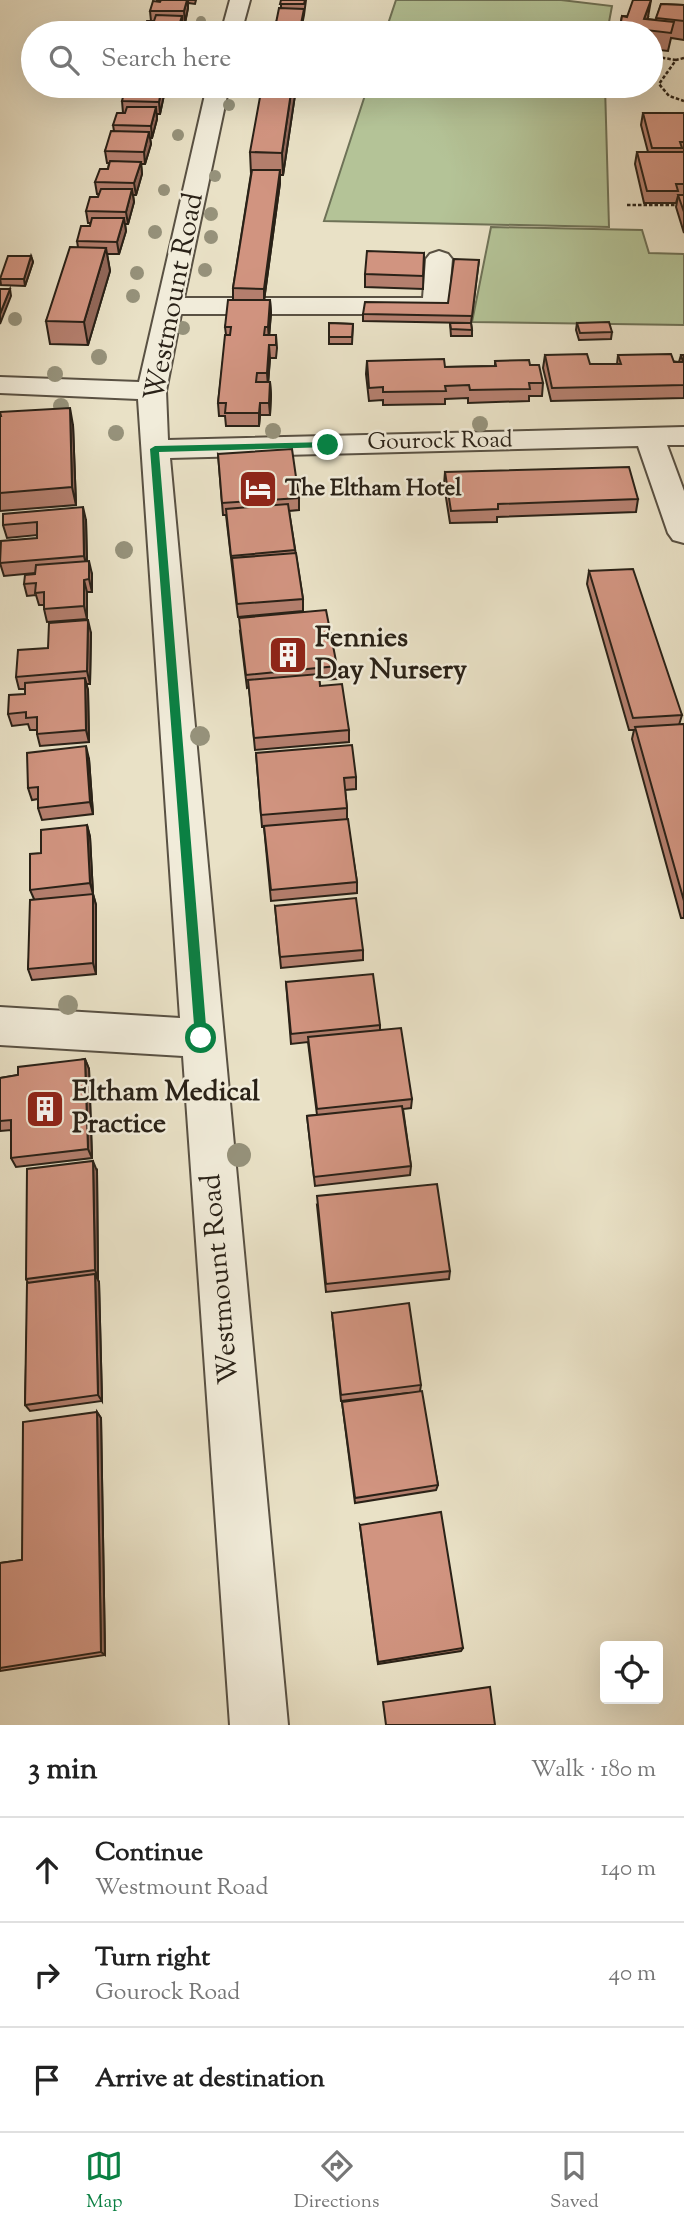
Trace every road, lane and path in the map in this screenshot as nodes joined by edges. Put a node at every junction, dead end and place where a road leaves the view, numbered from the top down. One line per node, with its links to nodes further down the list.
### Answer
1 (240, 0): 2 (street)
2 (234, 21)
3 (663, 58): 5 (path)
4 (684, 58): 5 (path)
5 (676, 60): 6 (path)
6 (663, 79)
7 (663, 93): 9 (path)
8 (215, 98): 13 (street, Westmount Road)
9 (684, 101)
10 (627, 205): 11 (path)
11 (684, 205)
12 (439, 258): 13 (street)
13 (170, 306): 15 (street, Westmount Road)
14 (0, 385): 15 (street)
15 (152, 391): 18 (street, Westmount Road)
16 (684, 436): 17 (street, Gourock Road)
17 (649, 437): 18 (street, Gourock Road); 19 (street)
18 (155, 449): 21 (street, Westmount Road)
19 (684, 533)
20 (0, 1027): 21 (street)
21 (201, 1038): 22 (street, Westmount Road)
22 (259, 1725)

